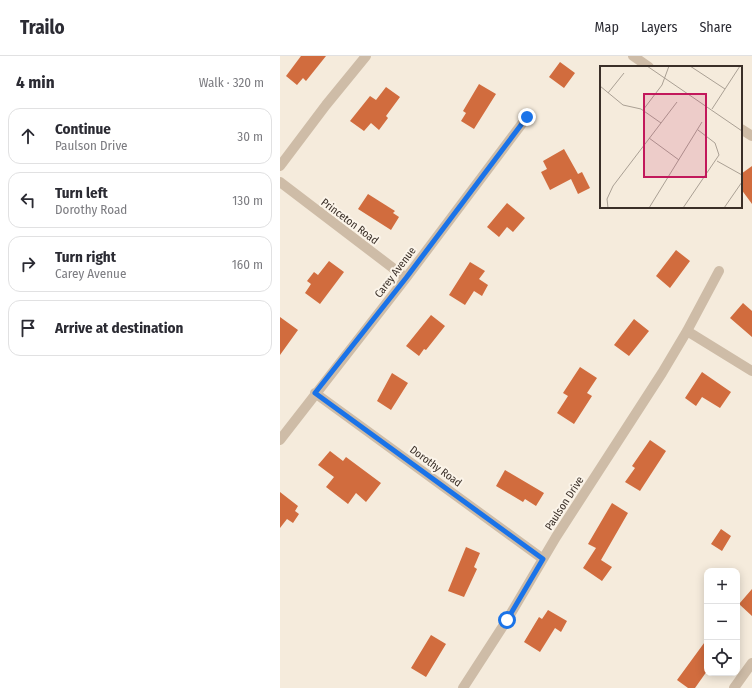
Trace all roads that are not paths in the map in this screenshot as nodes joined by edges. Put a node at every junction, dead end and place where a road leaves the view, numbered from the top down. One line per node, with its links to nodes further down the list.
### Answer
1 (366, 56): 7 (street)
2 (633, 56): 3 (street)
3 (648, 66)
4 (527, 117): 10 (street, Carey Avenue)
5 (742, 130): 6 (street)
6 (752, 136)
7 (280, 166)
8 (280, 182): 10 (street, Princeton Road)
9 (719, 271): 11 (street, Paulson Drive)
10 (406, 278): 13 (street, Carey Avenue)
11 (687, 331): 12 (street); 15 (street, Paulson Drive)
12 (752, 371)
13 (315, 393): 14 (street, Carey Avenue); 15 (street, Dorothy Road)
14 (280, 440)
15 (543, 559): 17 (street, Paulson Drive)
16 (752, 663): 18 (street)
17 (463, 688)
18 (734, 688)

